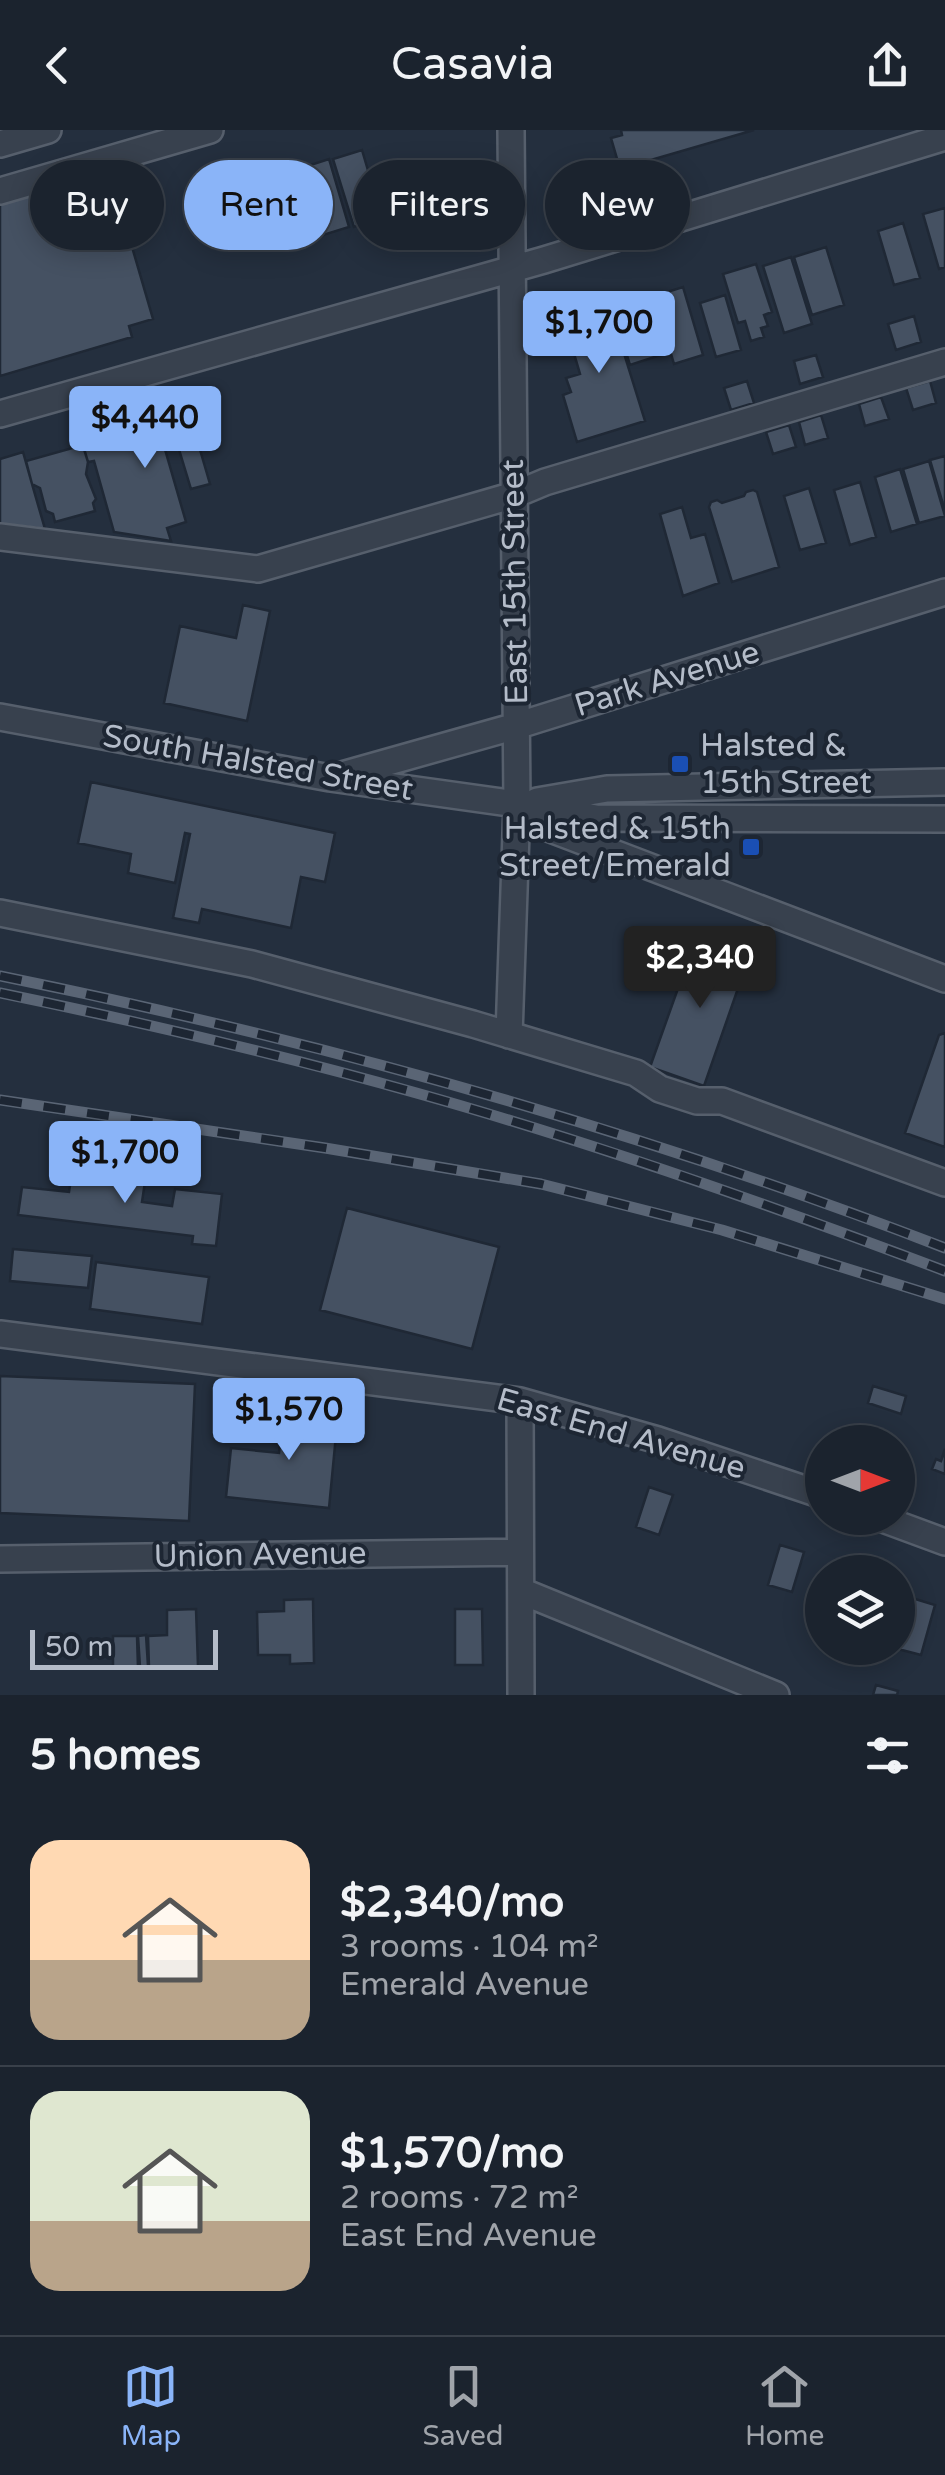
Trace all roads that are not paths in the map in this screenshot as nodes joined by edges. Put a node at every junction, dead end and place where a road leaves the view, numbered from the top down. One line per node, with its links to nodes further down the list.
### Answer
1 (48, 130): 6 (street)
2 (210, 130): 5 (street)
3 (511, 130): 8 (street, East 15th Street)
4 (945, 137): 8 (street)
5 (140, 140): 7 (street)
6 (0, 144)
7 (0, 191)
8 (512, 269): 10 (street); 11 (street, East 15th Street)
9 (945, 362): 11 (street)
10 (0, 414)
11 (514, 495): 12 (street); 15 (street, East 15th Street)
12 (0, 537)
13 (945, 592): 15 (street, Park Avenue)
14 (0, 717): 16 (street, South Halsted Street)
15 (516, 726): 16 (street, Park Avenue); 18 (street, East 15th Street)
16 (330, 778): 18 (street, South Halsted Street)
17 (945, 782): 18 (street, South Halsted Street)
18 (517, 804): 19 (street, South Halsted Street); 21 (street); 22 (street, East 15th Street)
19 (945, 818)
20 (0, 913): 22 (street)
21 (945, 979)
22 (509, 1034): 23 (street)
23 (945, 1182)
24 (0, 1334): 25 (street, East End Avenue)
25 (520, 1400): 26 (street, East End Avenue); 29 (street)
26 (805, 1490)
27 (915, 1531): 28 (street)
28 (945, 1542)
29 (520, 1552): 30 (street, Union Avenue); 31 (street)
30 (0, 1559)
31 (520, 1592): 32 (street); 33 (street)
32 (521, 1695)
33 (776, 1695)

